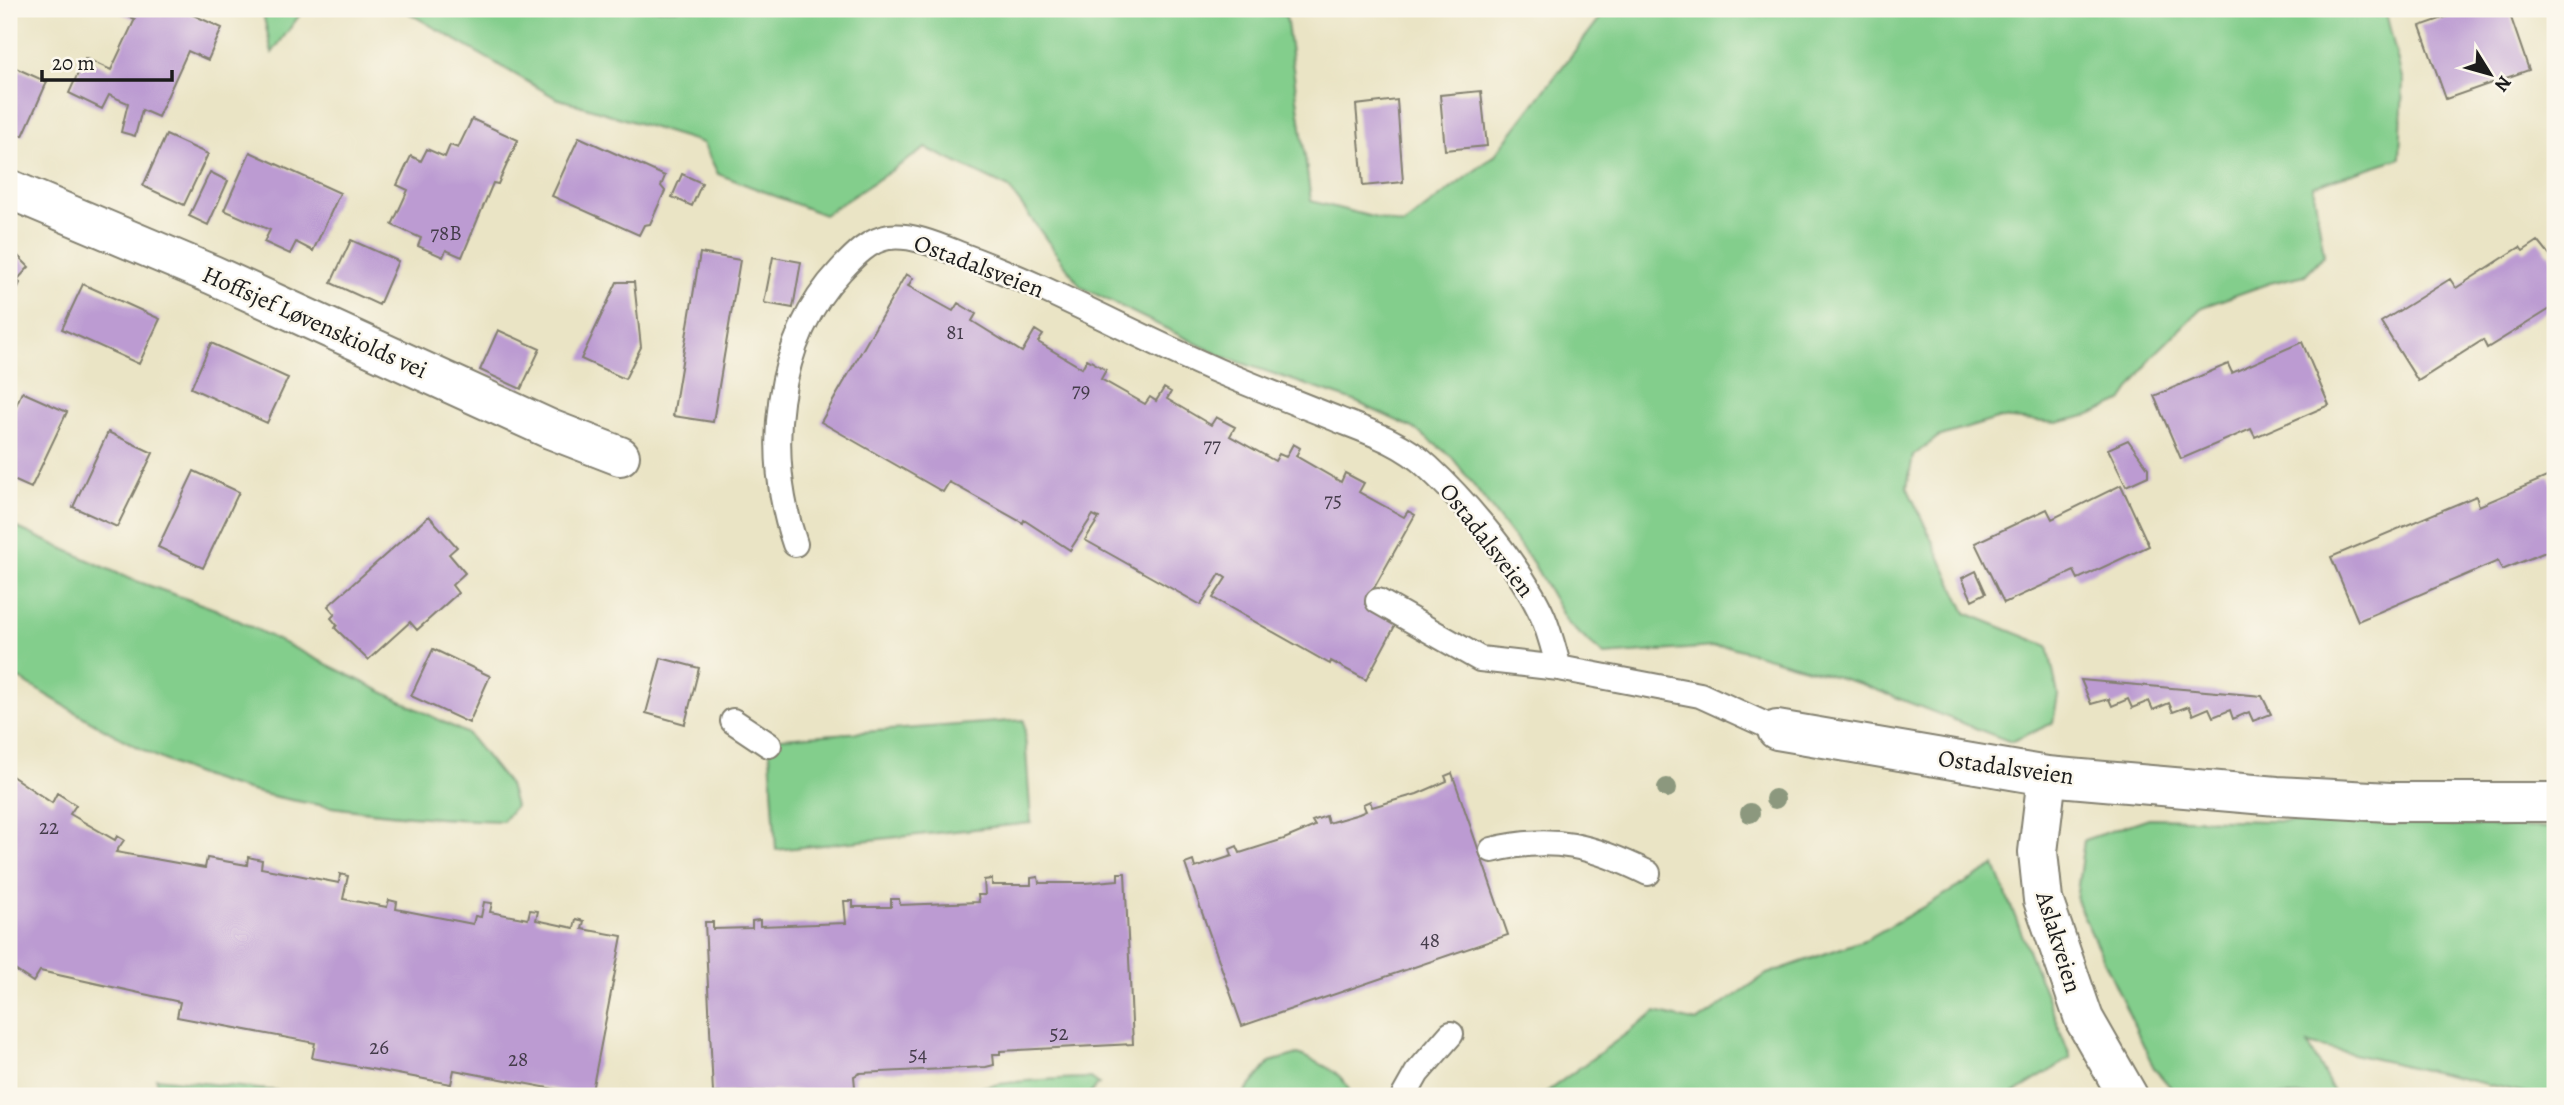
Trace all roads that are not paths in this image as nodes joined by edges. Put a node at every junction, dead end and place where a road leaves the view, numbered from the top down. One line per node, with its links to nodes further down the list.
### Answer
1 (9, 189): 2 (street, Hoffsjef Løvenskiolds vei)
2 (620, 456)
3 (795, 544): 5 (lane, Ostadalsveien)
4 (1378, 601): 5 (lane)
5 (1559, 668): 7 (lane, Ostadalsveien)
6 (733, 721): 8 (lane)
7 (1777, 730): 9 (street, Ostadalsveien)
8 (769, 745)
9 (2047, 776): 10 (street, Ostadalsveien); 15 (street, Aslakveien)
10 (2555, 802)
11 (1492, 850): 12 (lane)
12 (1648, 873)
13 (1451, 1034): 14 (lane)
14 (1404, 1096)
15 (2129, 1096)

